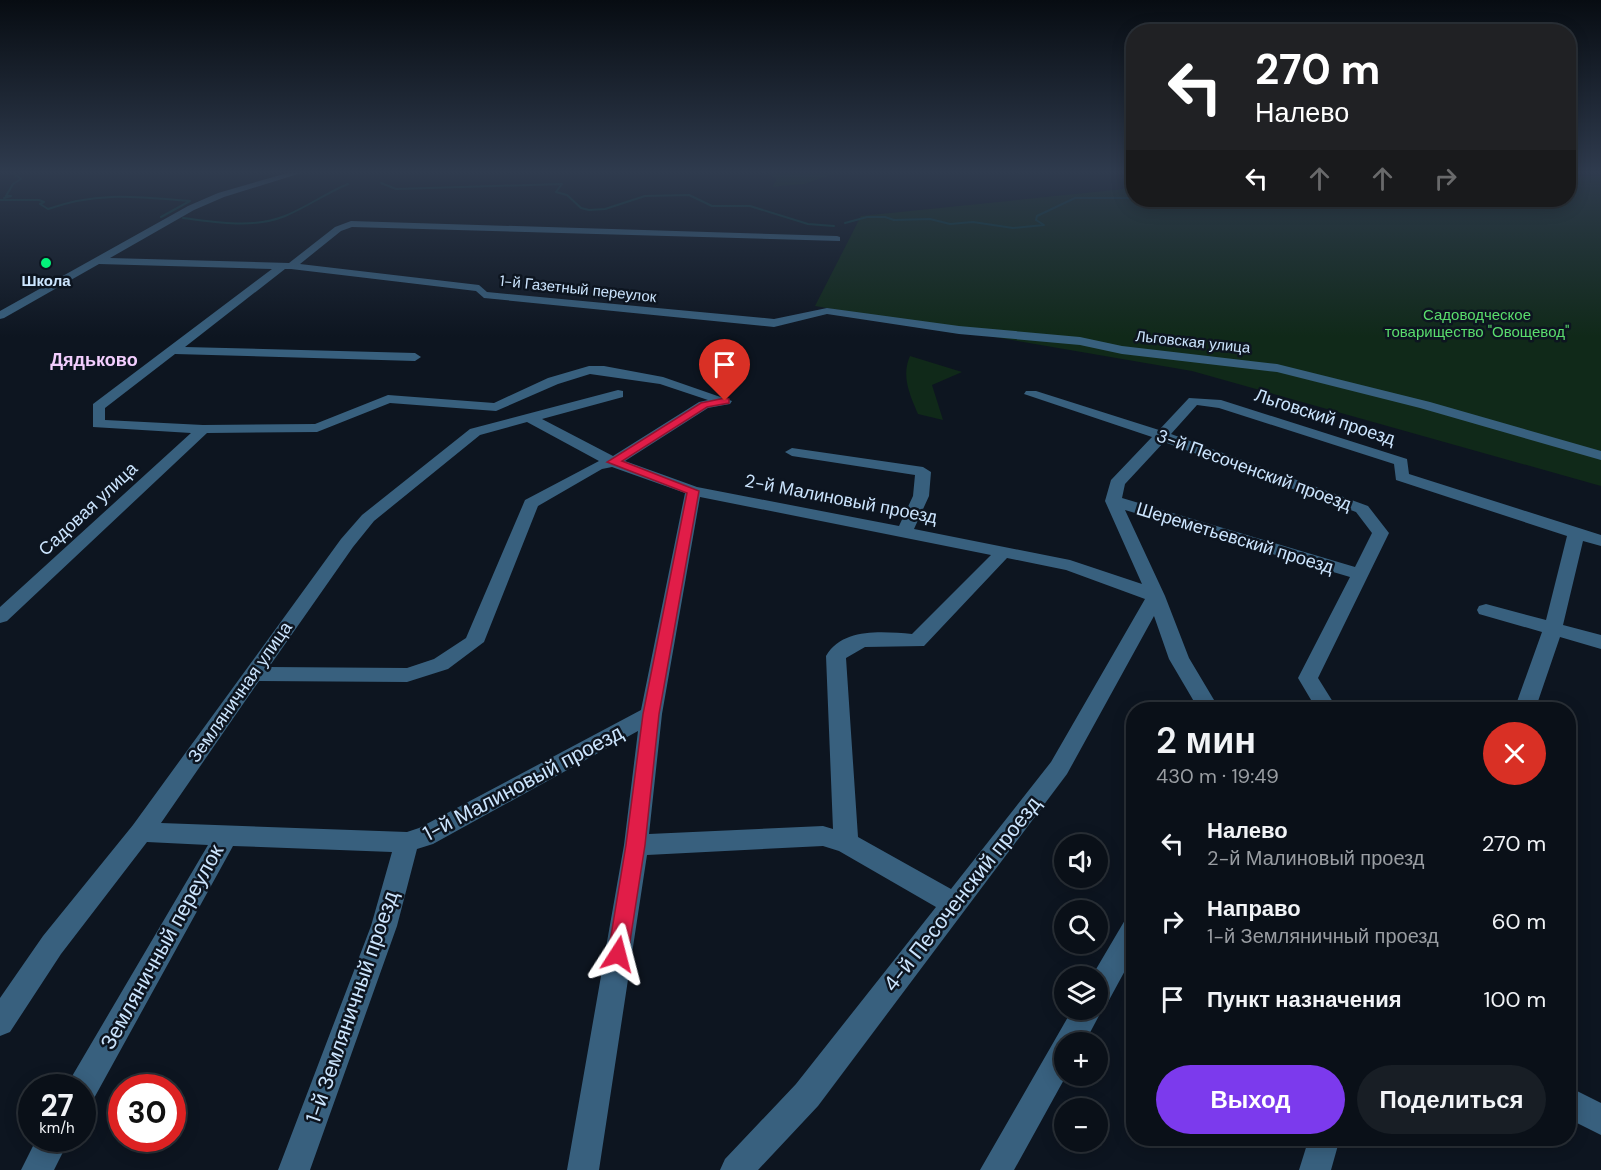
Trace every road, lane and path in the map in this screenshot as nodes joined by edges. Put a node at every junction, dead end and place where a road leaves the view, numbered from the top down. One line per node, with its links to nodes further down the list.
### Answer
1 (156, 228): 5 (street)
2 (339, 228): 6 (street)
3 (468, 228): 4 (street)
4 (837, 239)
5 (96, 261): 6 (street, 1-й Газетный переулок); 7 (street)
6 (286, 266): 8 (street, 1-й Газетный переулок); 9 (street)
7 (0, 316)
8 (774, 322): 17 (street, Льговская улица)
9 (172, 350): 10 (street); 14 (street)
10 (416, 357)
11 (618, 394): 13 (street, Земляничная улица)
12 (1031, 394): 15 (street, 3-й Песоченский проезд)
13 (528, 417): 18 (street, 2-й Малиновый проезд); 31 (street, Земляничная улица)
14 (203, 429): 18 (street); 28 (street, Садовая улица)
15 (1162, 436): 20 (street); 22 (street, Льговский проезд); 25 (street, 3-й Песоченский проезд)
16 (792, 452): 21 (street)
17 (1601, 456)
18 (613, 462): 19 (street, 2-й Малиновый проезд); 31 (street)
19 (693, 491): 21 (street, 2-й Малиновый проезд); 35 (street)
20 (1113, 501): 25 (street, Шереметьевский проезд); 26 (street)
21 (904, 531): 24 (street, 2-й Малиновый проезд)
22 (1576, 534): 23 (street, Льговский проезд); 29 (street)
23 (1601, 541)
24 (1003, 552): 26 (street, 2-й Малиновый проезд); 39 (street)
25 (1358, 574): 33 (street, 3-й Песоченский проезд)
26 (1156, 596): 32 (street); 41 (street, 4-й Песоченский проезд)
27 (1486, 610): 29 (street)
28 (0, 617)
29 (1553, 629): 30 (street); 34 (street)
30 (1601, 642)
31 (253, 674): 36 (street, Земляничная улица)
32 (1205, 702)
33 (1323, 702)
34 (1527, 702)
35 (651, 714): 38 (street, 1-й Малиновый проезд); 40 (street)
36 (141, 832): 37 (street, 1-й Малиновый проезд); 44 (street, Земляничная улица)
37 (225, 837): 38 (street, 1-й Малиновый проезд); 46 (street, Земляничный переулок)
38 (407, 842): 52 (street, 1-й Земляничный проезд)
39 (846, 843): 40 (street); 41 (street)
40 (636, 845): 53 (street)
41 (954, 904): 54 (street, 4-й Песоченский проезд)
42 (1126, 943): 43 (street)
43 (1108, 974)
44 (0, 1022)
45 (1054, 1068): 55 (street)
46 (91, 1074)
47 (1576, 1106): 48 (street)
48 (1601, 1120)
49 (1322, 1146): 56 (street)
50 (47, 1152): 51 (street)
51 (37, 1170)
52 (294, 1170)
53 (583, 1170)
54 (736, 1170)
55 (996, 1170)
56 (1315, 1170)

